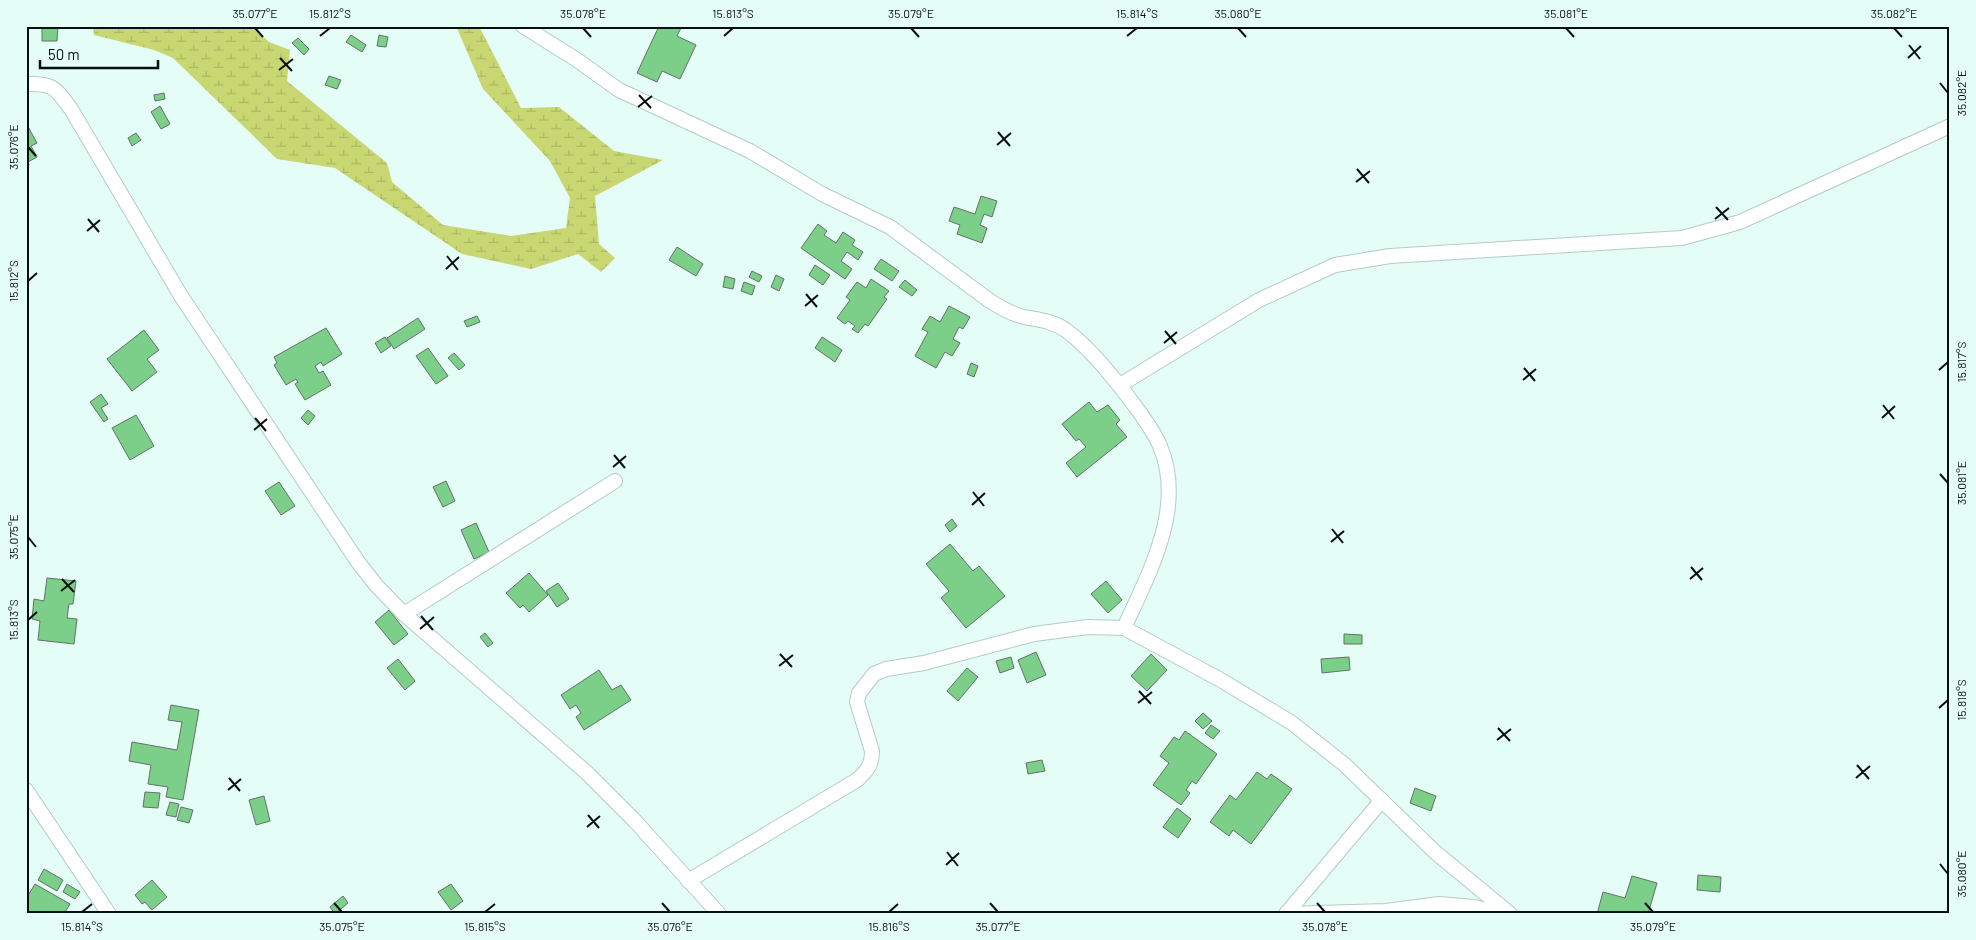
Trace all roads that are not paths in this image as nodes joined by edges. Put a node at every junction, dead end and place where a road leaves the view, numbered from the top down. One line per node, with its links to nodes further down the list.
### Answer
1 (523, 26): 4 (street)
2 (26, 84): 6 (street)
3 (1950, 126): 4 (street)
4 (1120, 385): 7 (street)
5 (615, 481): 6 (street)
6 (404, 614): 10 (street)
7 (1124, 628): 9 (street); 10 (street)
8 (26, 790): 11 (street)
9 (1382, 800): 13 (street); 15 (street)
10 (688, 881): 12 (street)
11 (109, 914)
12 (719, 914)
13 (1286, 914): 14 (street)
14 (1502, 914)
15 (1510, 914)

